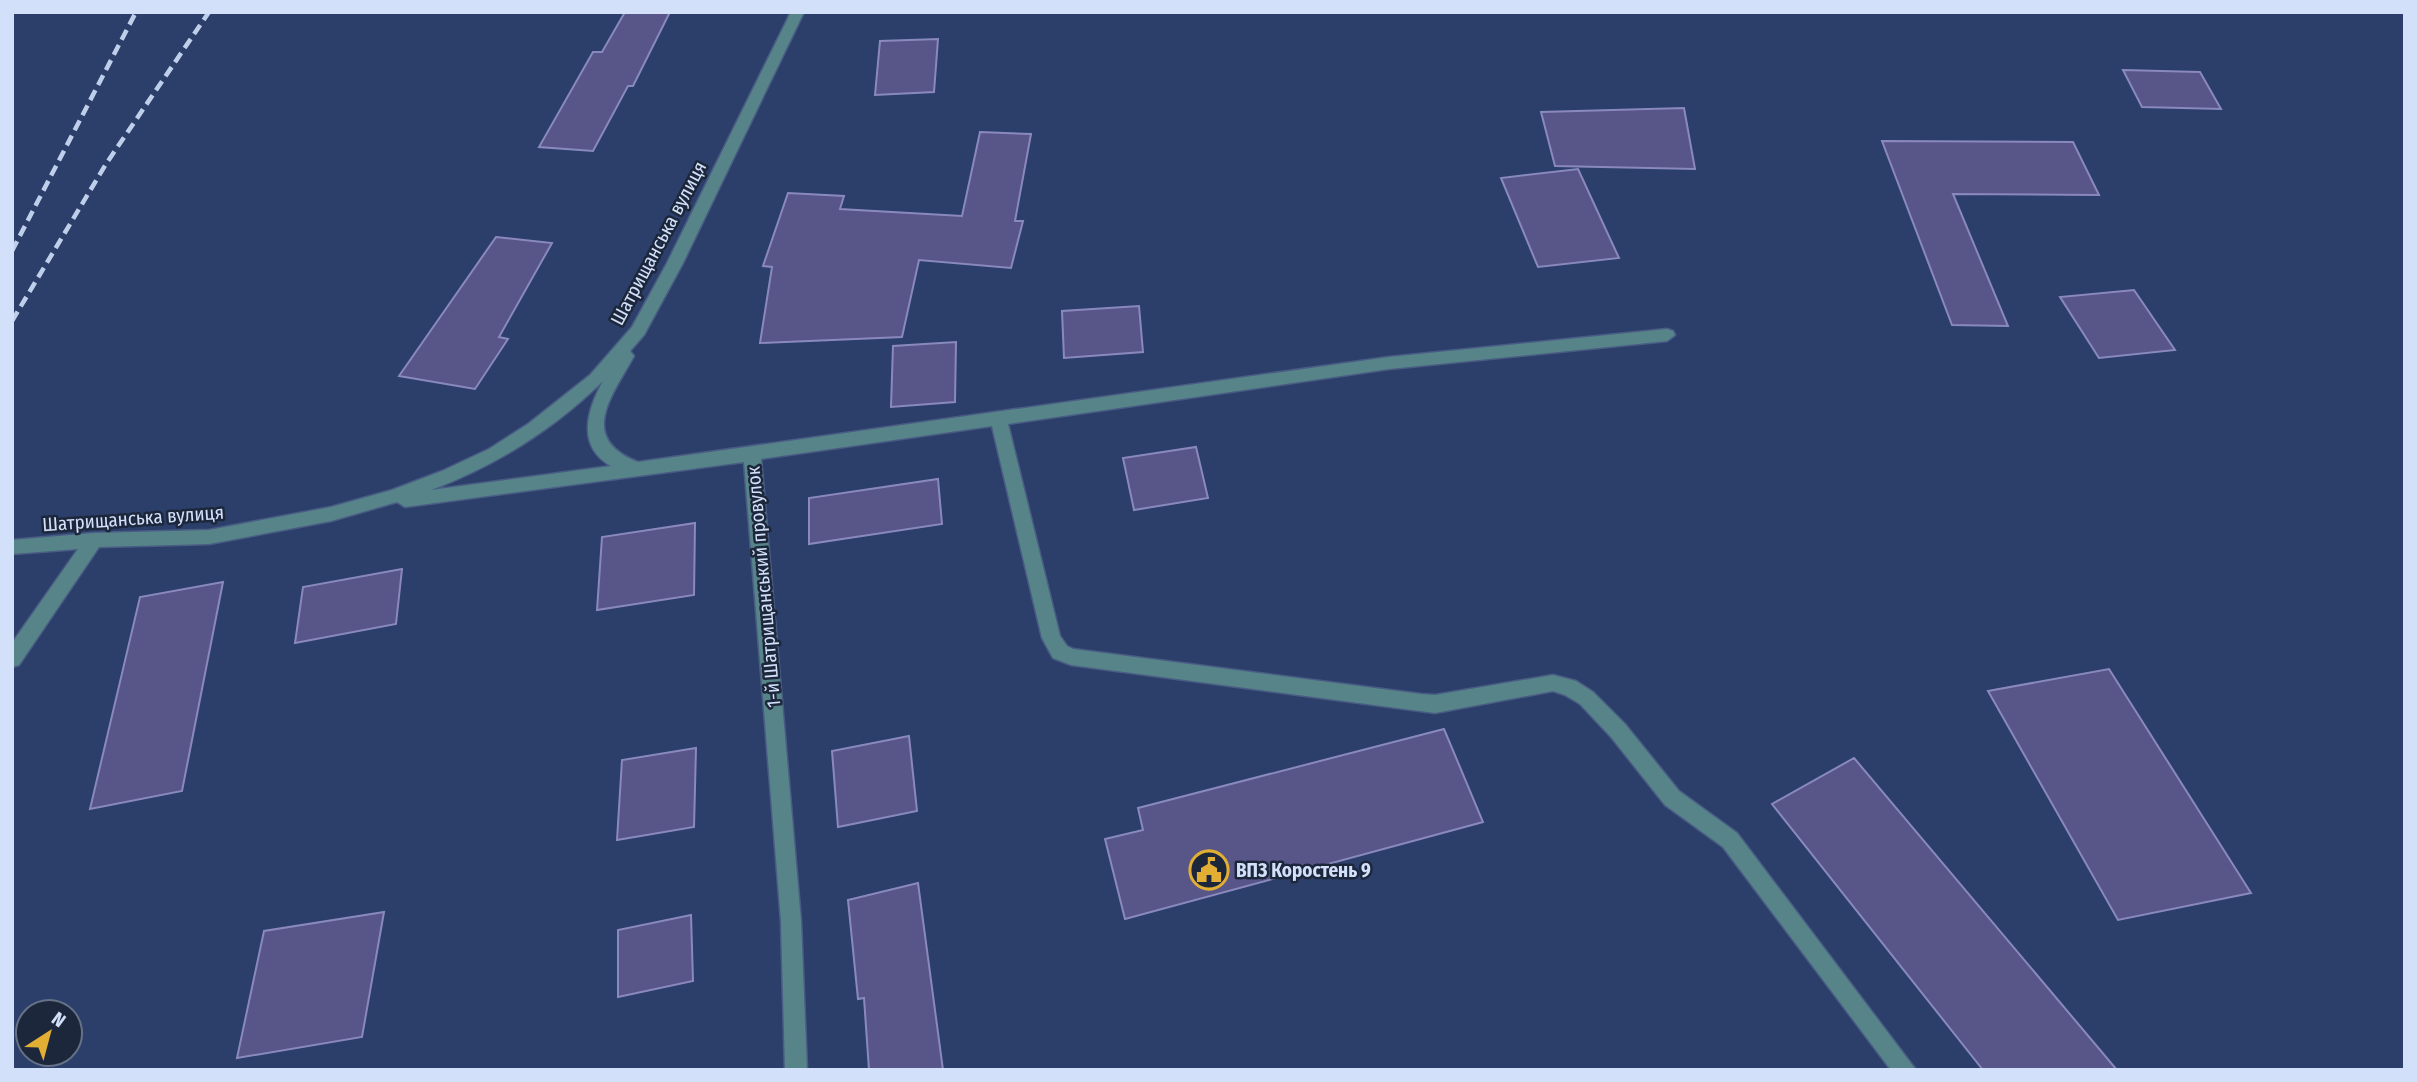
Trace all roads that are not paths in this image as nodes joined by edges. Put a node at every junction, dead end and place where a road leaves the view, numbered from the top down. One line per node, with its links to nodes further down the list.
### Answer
1 (797, 12): 2 (street, Шатрищанська вулиця)
2 (638, 331): 6 (street); 7 (street, Шатрищанська вулиця)
3 (1667, 335): 4 (street)
4 (999, 419): 5 (street); 12 (street)
5 (752, 454): 6 (street, 1-й Шатрищанський провулок); 11 (street, 1-й Шатрищанський провулок)
6 (636, 470): 7 (street, 1-й Шатрищанський провулок)
7 (363, 506): 8 (street, Шатрищанська вулиця)
8 (94, 540): 9 (street, Шатрищанська вулиця); 10 (street)
9 (12, 547)
10 (12, 659)
11 (796, 1070)
12 (1905, 1070)

